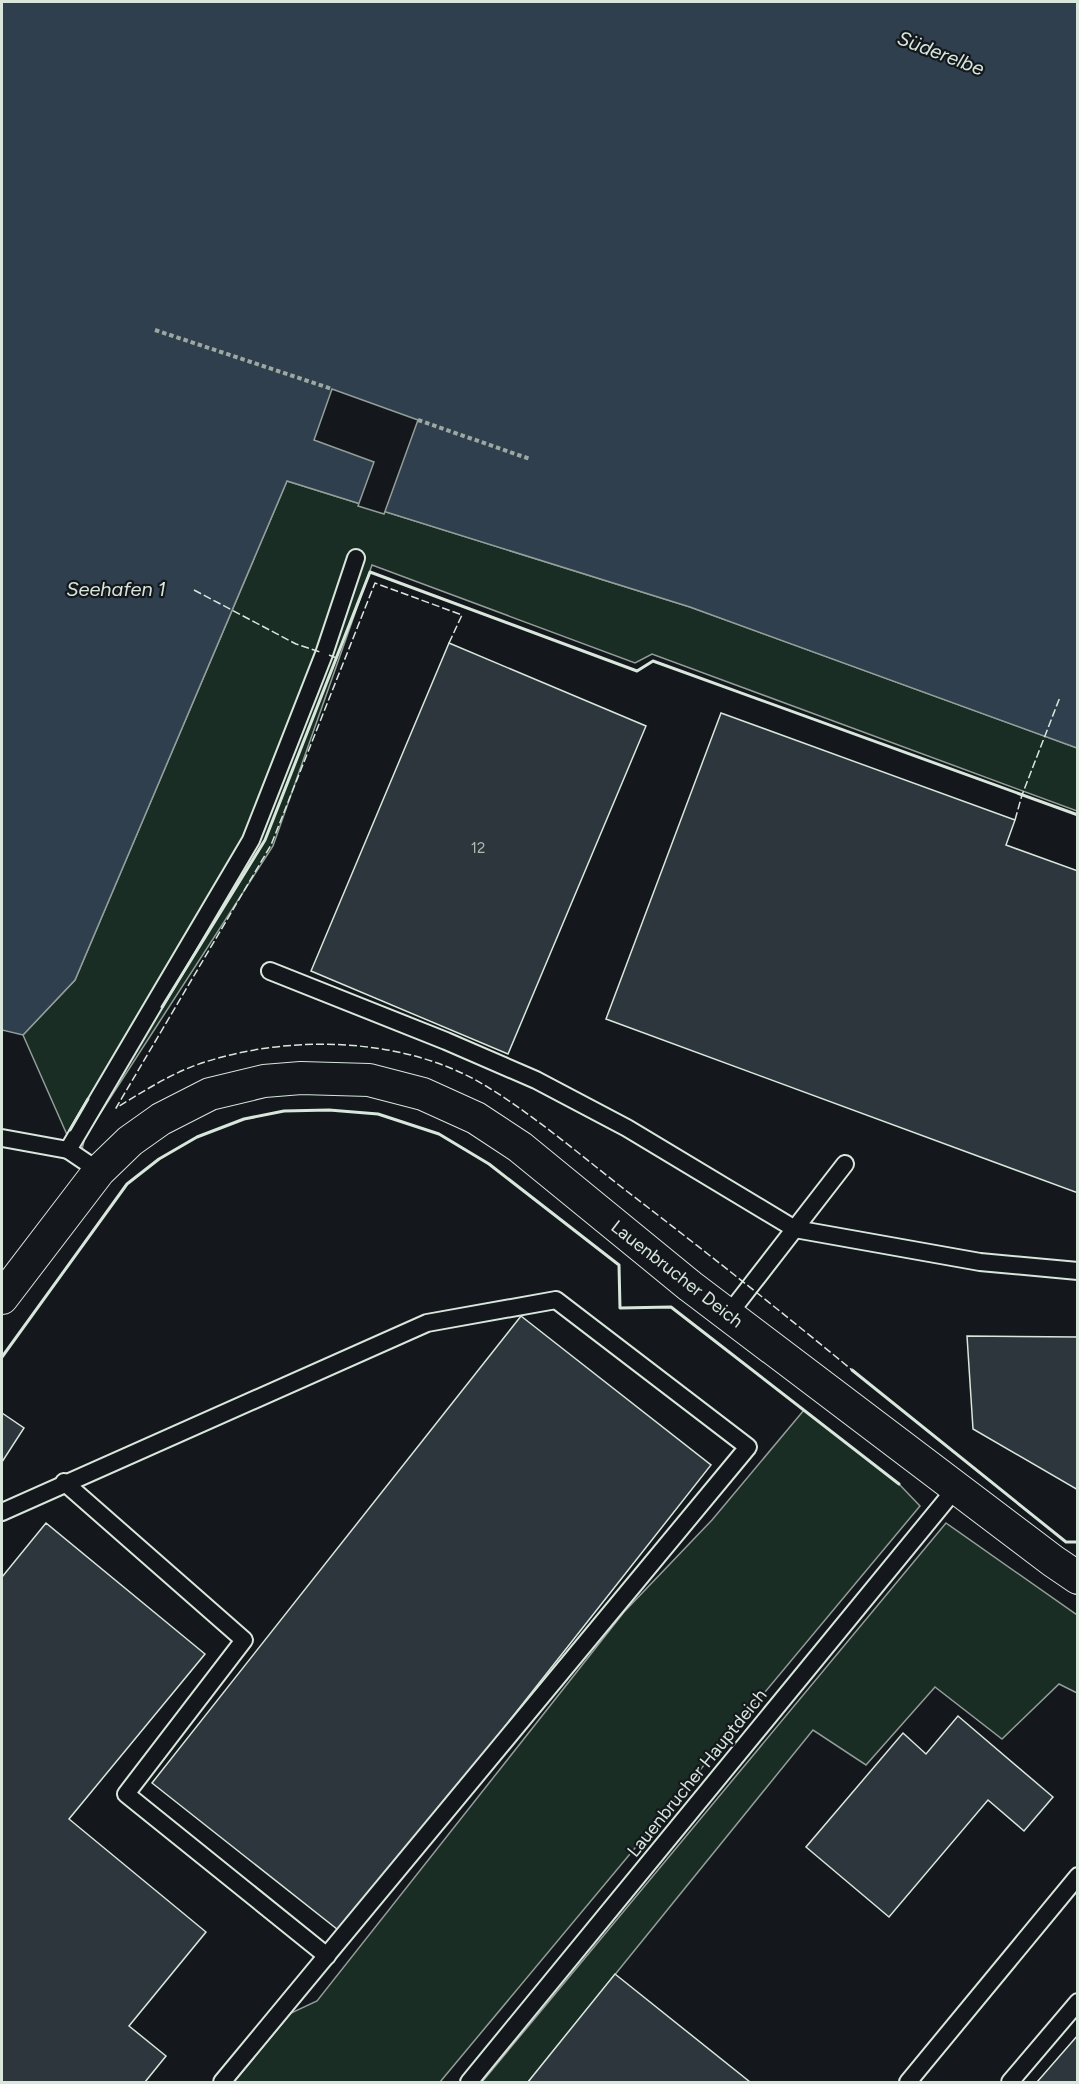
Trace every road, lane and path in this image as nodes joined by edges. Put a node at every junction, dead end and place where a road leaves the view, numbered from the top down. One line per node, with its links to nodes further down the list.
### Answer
1 (155, 330): 2 (path)
2 (332, 389)
3 (418, 420): 4 (path)
4 (530, 459)
5 (356, 558): 8 (lane)
6 (270, 971): 11 (lane)
7 (2, 1138): 8 (lane)
8 (68, 1150): 10 (lane)
9 (845, 1164): 11 (lane)
10 (99, 1171): 13 (street, Lauenbrucher Deich); 14 (street, Lauenbrucher Deich)
11 (795, 1229): 12 (lane); 14 (lane)
12 (1077, 1271)
13 (2, 1298)
14 (728, 1315): 16 (street, Lauenbrucher Deich)
15 (64, 1482): 17 (lane); 20 (lane); 20 (lane)
16 (956, 1488): 18 (street, Lauenbrucher Deich); 23 (lane, Lauenbrucher Hauptdeich)
17 (2, 1512)
18 (1069, 1567)
19 (1077, 1876): 24 (lane)
20 (327, 1956): 22 (lane)
21 (1077, 2002): 25 (lane)
22 (222, 2082)
23 (469, 2082)
24 (908, 2082)
25 (1010, 2082)

